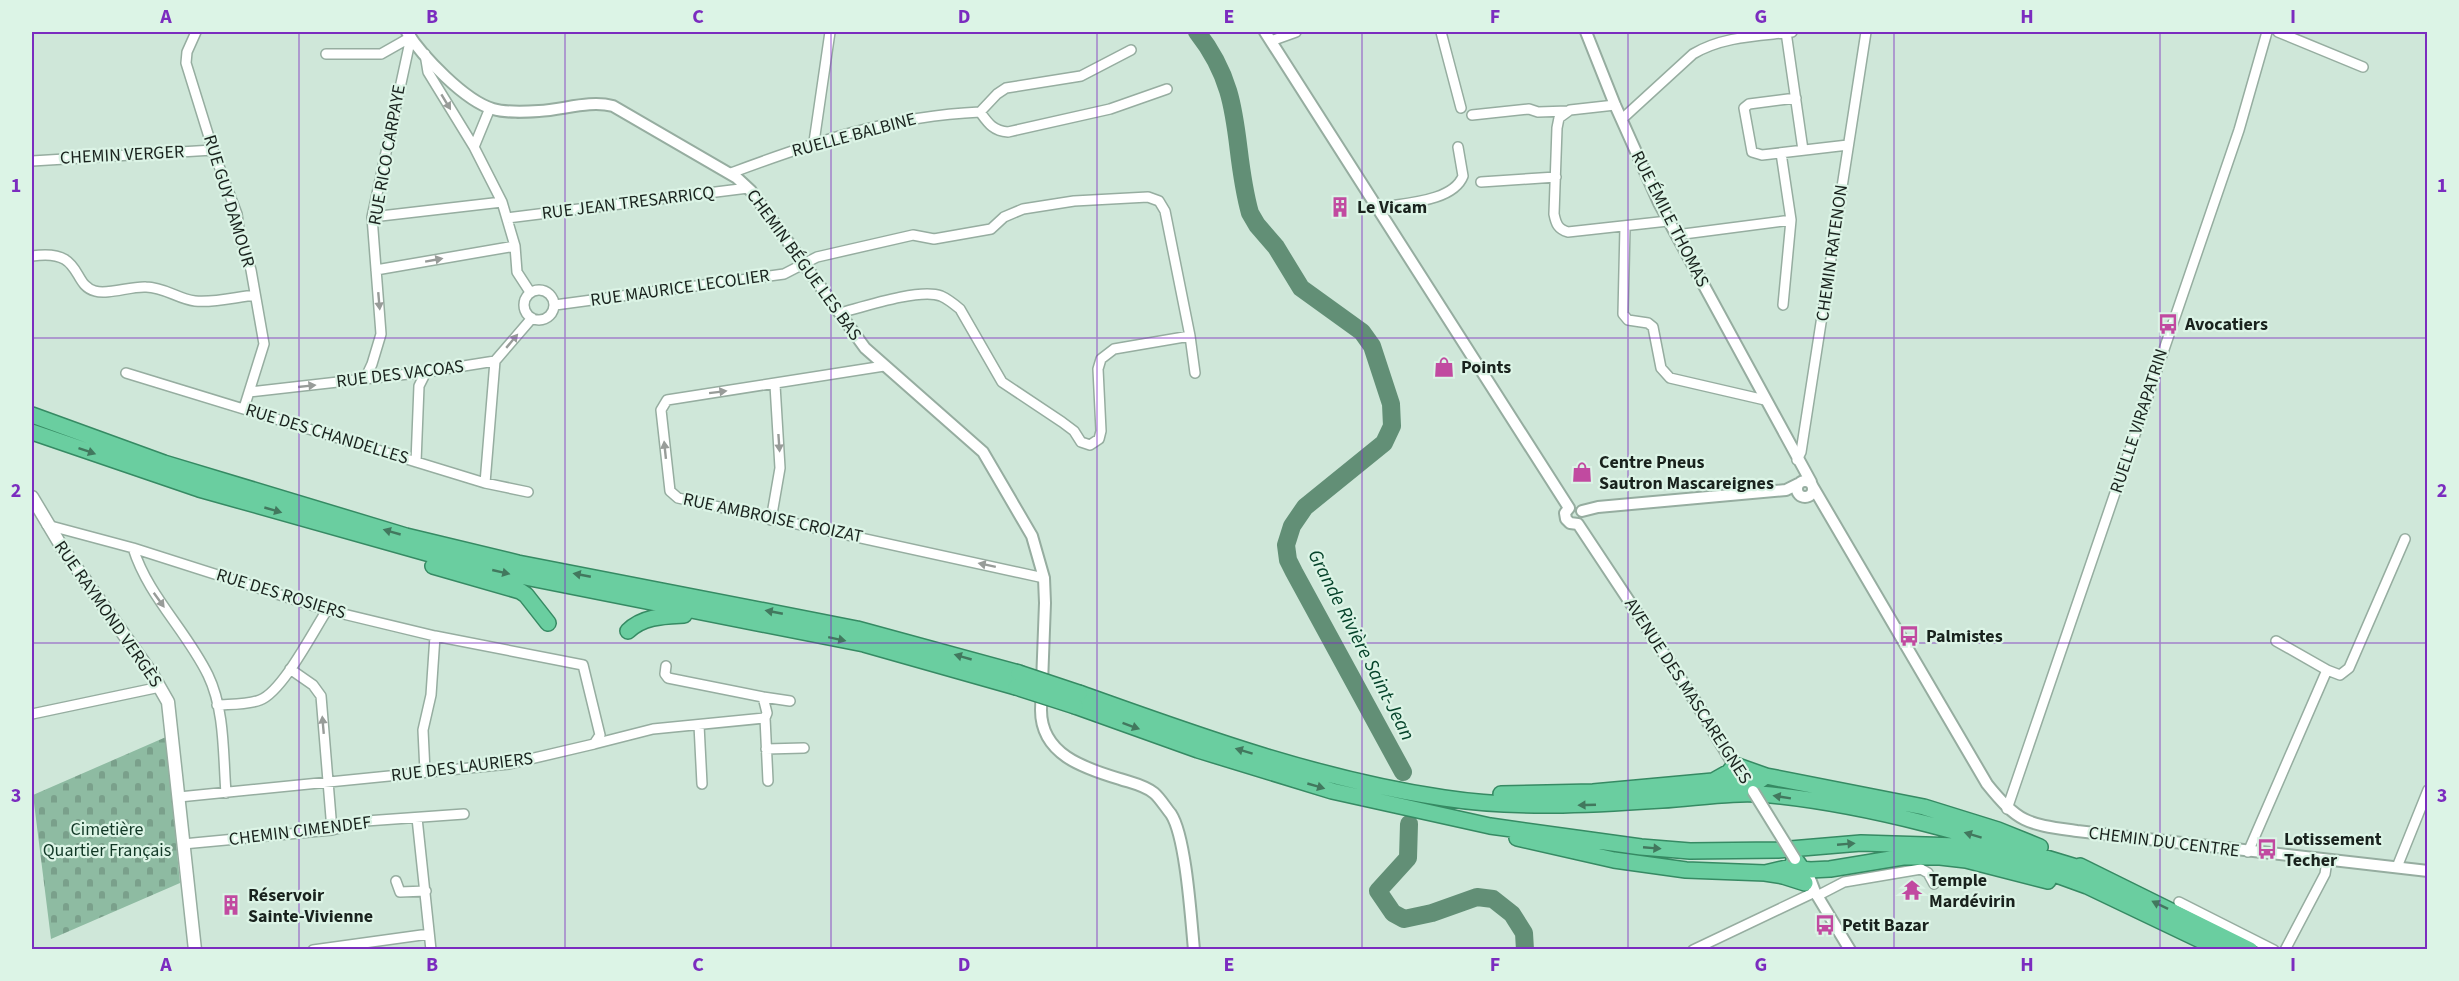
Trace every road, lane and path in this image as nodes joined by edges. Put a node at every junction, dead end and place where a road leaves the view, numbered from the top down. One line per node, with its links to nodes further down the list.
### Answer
1 (196, 32): 29 (street, RUE GUY DAMOUR)
2 (830, 32): 25 (street)
3 (1296, 32): 11 (street)
4 (1441, 32): 20 (street)
5 (1586, 32): 18 (street, RUE ÉMILE THOMAS)
6 (1789, 32): 17 (street); 24 (street)
7 (1866, 32): 26 (street, CHEMIN RATENON)
8 (2267, 32): 119 (street, RUELLE VIRAPATRIN)
9 (2278, 32): 15 (street)
10 (409, 34): 13 (street); 14 (street, CHEMIN BÉGUE LES BAS); 39 (street, RUE RICO CARPAYE)
11 (1268, 36): 38 (street)
12 (1131, 50): 22 (street)
13 (326, 54)
14 (425, 54): 19 (street, CHEMIN BÉGUE LES BAS); 27 (street, one-way to 27)
15 (2363, 67)
16 (1167, 89): 22 (street)
17 (1796, 98): 30 (street); 31 (street)
18 (1615, 105): 21 (street); 24 (street, RUE ÉMILE THOMAS)
19 (490, 108): 27 (street); 33 (street, CHEMIN BÉGUE LES BAS)
20 (1461, 108)
21 (1570, 110): 23 (street); 34 (street)
22 (980, 112): 25 (street, RUELLE BALBINE)
23 (1472, 114)
24 (1622, 119): 42 (street, RUE ÉMILE THOMAS)
25 (814, 142): 33 (street, RUELLE BALBINE)
26 (1848, 145): 30 (street); 68 (street, CHEMIN RATENON)
27 (474, 147): 37 (street)
28 (1458, 147): 38 (street)
29 (213, 150): 32 (street, CHEMIN VERGER); 50 (street, RUE GUY DAMOUR)
30 (1803, 150): 31 (street)
31 (1781, 153): 41 (street)
32 (32, 161)
33 (731, 173): 36 (street, CHEMIN BÉGUE LES BAS)
34 (1557, 177): 35 (street); 43 (street)
35 (1481, 182)
36 (748, 188): 40 (street, RUE JEAN TRESARRICQ); 47 (street, CHEMIN BÉGUE LES BAS)
37 (502, 202): 39 (street); 40 (street)
38 (1378, 208): 77 (street)
39 (372, 217): 48 (street, RUE RICO CARPAYE)
40 (507, 218): 45 (street)
41 (1791, 220): 44 (street); 52 (street)
42 (1668, 221): 43 (street); 44 (street, RUE ÉMILE THOMAS)
43 (1625, 227): 64 (street)
44 (1676, 235): 64 (street, RUE ÉMILE THOMAS)
45 (515, 246): 48 (street, one-way to 45); 49 (street)
46 (32, 256): 50 (street)
47 (803, 263): 51 (street, RUE MAURICE LECOLIER); 53 (street, CHEMIN BÉGUE LES BAS); 55 (street, RUE MAURICE LECOLIER)
48 (376, 270): 61 (street, RUE RICO CARPAYE, one-way to 61)
49 (530, 292): 51 (street); 54 (street)
50 (255, 295): 63 (street, RUE GUY DAMOUR)
51 (555, 305): 54 (street)
52 (1783, 305)
53 (840, 313): 55 (street); 57 (street, CHEMIN BÉGUE LES BAS)
54 (531, 318): 56 (street, one-way to 54)
55 (1190, 336): 60 (street)
56 (495, 361): 58 (street, RUE DES VACOAS); 71 (street)
57 (884, 366): 62 (street, RUE AMBROISE CROIZAT); 85 (street, CHEMIN BÉGUE LES BAS)
58 (426, 372): 61 (street, RUE DES VACOAS); 69 (street)
59 (126, 373): 65 (street, RUE DES CHANDELLES)
60 (1195, 373)
61 (365, 379): 63 (street, RUE DES VACOAS, one-way to 61)
62 (775, 385): 79 (street, one-way to 79); 79 (street, RUE AMBROISE CROIZAT, one-way to 62)
63 (249, 392): 65 (street, RUE GUY DAMOUR)
64 (1765, 400): 68 (street, RUE ÉMILE THOMAS)
65 (243, 408): 69 (street, RUE DES CHANDELLES)
66 (32, 415): 95 (highway, one-way to 66)
67 (32, 432): 82 (highway, one-way to 82)
68 (1797, 460): 70 (street)
69 (416, 462): 71 (street, RUE DES CHANDELLES)
70 (1805, 482): 72 (street); 75 (street); 76 (street)
71 (485, 483): 73 (street, RUE DES CHANDELLES)
72 (1786, 490): 75 (street); 78 (street)
73 (528, 492)
74 (32, 497): 81 (main road, RUE RAYMOND VERGÈS)
75 (1803, 497): 76 (street)
76 (1824, 506): 119 (street, CHEMIN DU CENTRE)
77 (1569, 508): 78 (street); 80 (street)
78 (1582, 511): 80 (street)
79 (771, 520): 85 (street, RUE AMBROISE CROIZAT, one-way to 79)
80 (1578, 524): 107 (street, AVENUE DES MASCAREIGNES)
81 (47, 525): 84 (street, RUE DES ROSIERS); 96 (main road, RUE RAYMOND VERGÈS)
82 (368, 538): 87 (highway, one-way to 87); 88 (highway)
83 (2405, 539): 94 (street)
84 (133, 548): 86 (street, RUE DES ROSIERS); 100 (street, one-way to 100)
85 (1044, 578): 142 (street, CHEMIN BÉGUE LES BAS)
86 (327, 610): 90 (street, RUE DES ROSIERS); 93 (street)
87 (710, 614): 89 (highway); 95 (highway, one-way to 95)
88 (548, 623)
89 (628, 631)
90 (435, 636): 104 (street, RUE DES ROSIERS); 108 (street)
91 (2276, 641): 94 (street)
92 (666, 666): 97 (street)
93 (290, 669): 100 (street); 112 (street, one-way to 93)
94 (2328, 670): 125 (street)
95 (1018, 680): 98 (highway, bridge)
96 (160, 687): 101 (street); 118 (main road, RUE RAYMOND VERGÈS)
97 (763, 696): 99 (street); 102 (street)
98 (1077, 700): 113 (highway, one-way to 98); 122 (highway, one-way to 122)
99 (790, 701)
100 (217, 705): 117 (street)
101 (32, 714)
102 (765, 718): 103 (street, RUE DES LAURIERS); 106 (street)
103 (699, 725): 104 (street, RUE DES LAURIERS); 114 (street)
104 (594, 744): 108 (street, RUE DES LAURIERS)
105 (804, 748): 106 (street)
106 (766, 749): 110 (street)
107 (1735, 765): 109 (highway); 111 (highway); 115 (street, AVENUE DES MASCAREIGNES)
108 (425, 772): 112 (street, RUE DES LAURIERS)
109 (1766, 776): 115 (highway); 128 (highway)
110 (768, 781)
111 (1713, 781): 113 (highway); 115 (highway)
112 (328, 783): 117 (street, RUE DES LAURIERS); 123 (street)
113 (1361, 783): 128 (highway, one-way to 113)
114 (702, 784)
115 (1752, 789): 131 (street, AVENUE DES MASCAREIGNES, bridge)
116 (2427, 791): 127 (street)
117 (226, 793): 118 (street, RUE DES LAURIERS)
118 (179, 797): 124 (main road, RUE RAYMOND VERGÈS)
119 (2007, 809): 125 (street, CHEMIN DU CENTRE)
120 (464, 814): 121 (street, CHEMIN CIMENDEF)
121 (417, 818): 123 (street, CHEMIN CIMENDEF); 134 (street)
122 (1490, 826): 130 (highway); 136 (highway, one-way to 136)
123 (332, 830): 124 (street, CHEMIN CIMENDEF)
124 (183, 844): 139 (main road, RUE RAYMOND VERGÈS)
125 (2248, 852): 126 (street, CHEMIN DU CENTRE)
126 (2327, 861): 127 (street, CHEMIN DU CENTRE); 147 (street)
127 (2397, 867): 129 (street, CHEMIN DU CENTRE)
128 (2089, 871): 145 (highway, one-way to 128)
129 (2427, 871)
130 (1765, 873): 131 (highway); 131 (highway)
131 (1809, 881): 133 (street); 136 (highway); 138 (street, AVENUE DES MASCAREIGNES); 143 (street)
132 (396, 882): 134 (street)
133 (1934, 884)
134 (426, 891): 137 (street)
135 (2179, 902): 146 (street)
136 (2139, 912): 144 (highway)
137 (429, 934): 140 (street); 141 (street)
138 (1849, 949)
139 (195, 950)
140 (313, 950)
141 (431, 950)
142 (1194, 950)
143 (1693, 950)
144 (2221, 950)
145 (2250, 950)
146 (2274, 950)
147 (2285, 950)

